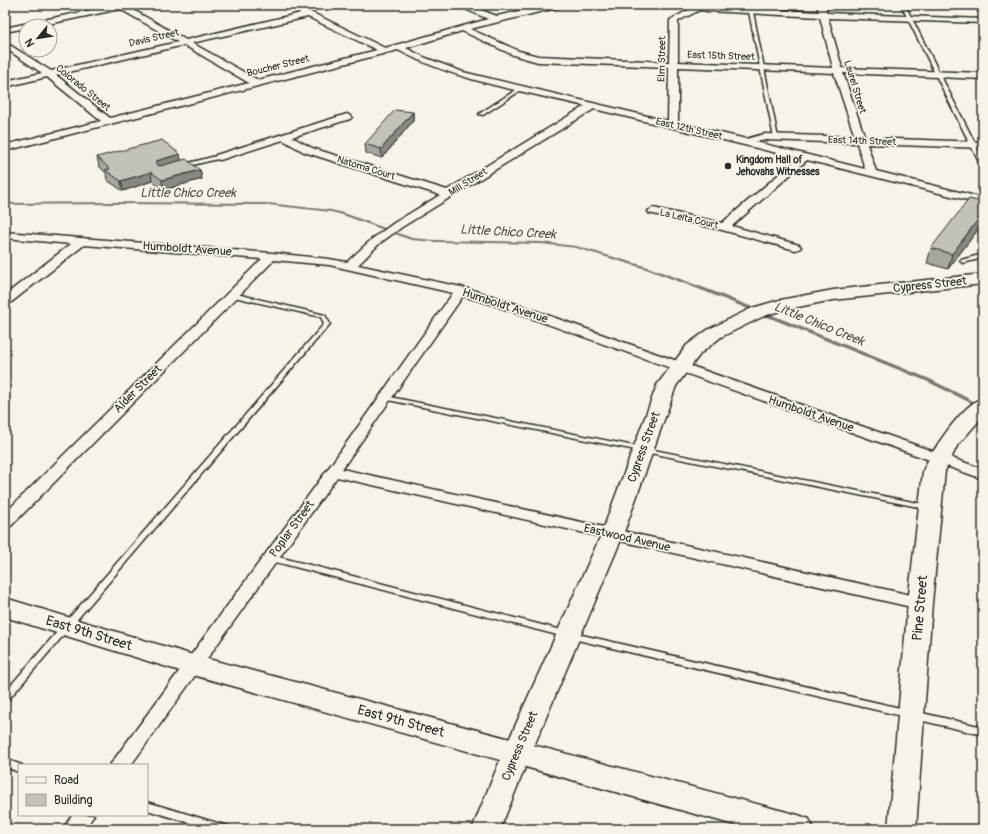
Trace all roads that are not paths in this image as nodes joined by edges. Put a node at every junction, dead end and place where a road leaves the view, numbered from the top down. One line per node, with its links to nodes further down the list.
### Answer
1 (123, 5): 15 (street); 22 (street)
2 (290, 5): 13 (street)
3 (460, 5): 16 (street)
4 (557, 5): 16 (street, Boucher Street)
5 (793, 5): 10 (lane)
6 (821, 5): 14 (street, Laurel Street)
7 (902, 5): 17 (lane)
8 (980, 5): 11 (street)
9 (694, 6): 12 (street); 26 (street, Elm Street)
10 (770, 8): 12 (street); 14 (street)
11 (983, 10)
12 (752, 12): 27 (lane)
13 (309, 14): 22 (street, Davis Street); 25 (street)
14 (824, 16): 17 (street); 28 (street, Laurel Street)
15 (58, 19)
16 (496, 19): 20 (street, Boucher Street)
17 (910, 19): 18 (street); 30 (lane)
18 (983, 21)
19 (18, 28): 21 (street)
20 (463, 29): 24 (street, Boucher Street); 26 (street, East 15th Street)
21 (5, 30)
22 (184, 42): 29 (street, Davis Street); 32 (street)
23 (5, 44): 29 (street, Colorado Street)
24 (400, 47): 25 (street, Boucher Street); 34 (street, East 12th Street)
25 (383, 50): 32 (street, Boucher Street)
26 (673, 65): 27 (street, East 15th Street); 39 (street, Elm Street)
27 (763, 68): 28 (street, East 15th Street); 41 (lane)
28 (838, 71): 30 (street, East 15th Street); 42 (street, Laurel Street)
29 (48, 73): 33 (street, Davis Street); 38 (street, Colorado Street)
30 (938, 75): 31 (street, East 15th Street); 44 (lane)
31 (983, 76)
32 (256, 83): 38 (street, Boucher Street)
33 (5, 84)
34 (522, 89): 35 (street, East 12th Street); 36 (lane)
35 (592, 106): 39 (street, East 12th Street); 51 (street, Mill Street)
36 (481, 114)
37 (347, 117): 40 (street)
38 (107, 122): 45 (street, Boucher Street)
39 (673, 125): 43 (street, East 12th Street)
40 (284, 137): 46 (street); 51 (street, Natoma Court)
41 (776, 138): 42 (street, East 14th Street); 43 (street, East 14th Street)
42 (860, 140): 44 (street, East 14th Street); 50 (street, Laurel Street)
43 (742, 141): 47 (street, East 12th Street)
44 (978, 145): 48 (lane)
45 (5, 148)
46 (220, 157): 49 (lane)
47 (805, 157): 50 (street, East 12th Street); 54 (street, La Leita Court)
48 (983, 164)
49 (180, 166)
50 (872, 174): 52 (street, East 12th Street)
51 (449, 194): 61 (street, Mill Street)
52 (983, 201)
53 (653, 211): 54 (street, La Leita Court)
54 (724, 227): 57 (street, La Leita Court)
55 (5, 235): 56 (street, Humboldt Avenue)
56 (81, 241): 58 (street, Humboldt Avenue); 65 (street)
57 (795, 246)
58 (272, 256): 61 (street, Humboldt Avenue); 64 (street, Alder Street)
59 (983, 256): 60 (lane)
60 (964, 261)
61 (350, 266): 63 (street, Humboldt Avenue)
62 (983, 279): 66 (street, Cypress Street)
63 (461, 291): 66 (street, Humboldt Avenue); 67 (street, Poplar Street)
64 (232, 295): 74 (street, Alder Street); 79 (lane)
65 (5, 301)
66 (679, 367): 69 (street, Cypress Street); 70 (street, Humboldt Avenue)
67 (385, 398): 69 (lane); 71 (street, Poplar Street)
68 (975, 412): 70 (street, Pine Street)
69 (644, 449): 73 (lane); 75 (street, Cypress Street)
70 (938, 458): 72 (street, Humboldt Avenue); 73 (street, Pine Street)
71 (333, 472): 75 (street, Eastwood Avenue); 76 (street, Poplar Street)
72 (983, 474)
73 (930, 508): 77 (street, Pine Street)
74 (5, 522)
75 (612, 535): 77 (street, Eastwood Avenue); 80 (street, Cypress Street)
76 (271, 558): 80 (lane); 81 (street, Poplar Street)
77 (920, 603): 83 (street, Pine Street)
78 (5, 608): 79 (main road, East 9th Street)
79 (66, 626): 81 (main road, East 9th Street); 82 (lane)
80 (568, 635): 83 (lane); 85 (street, Cypress Street)
81 (193, 665): 85 (main road, East 9th Street); 87 (street, Poplar Street)
82 (5, 698)
83 (911, 713): 84 (lane); 95 (street, Pine Street)
84 (983, 731)
85 (517, 753): 93 (street, Cypress Street); 94 (main road, East 9th Street)
86 (5, 763): 88 (lane)
87 (121, 764)
88 (18, 768)
89 (148, 806): 92 (lane)
90 (83, 816): 91 (street)
91 (73, 829)
92 (224, 829)
93 (486, 829)
94 (798, 829)
95 (902, 829)

